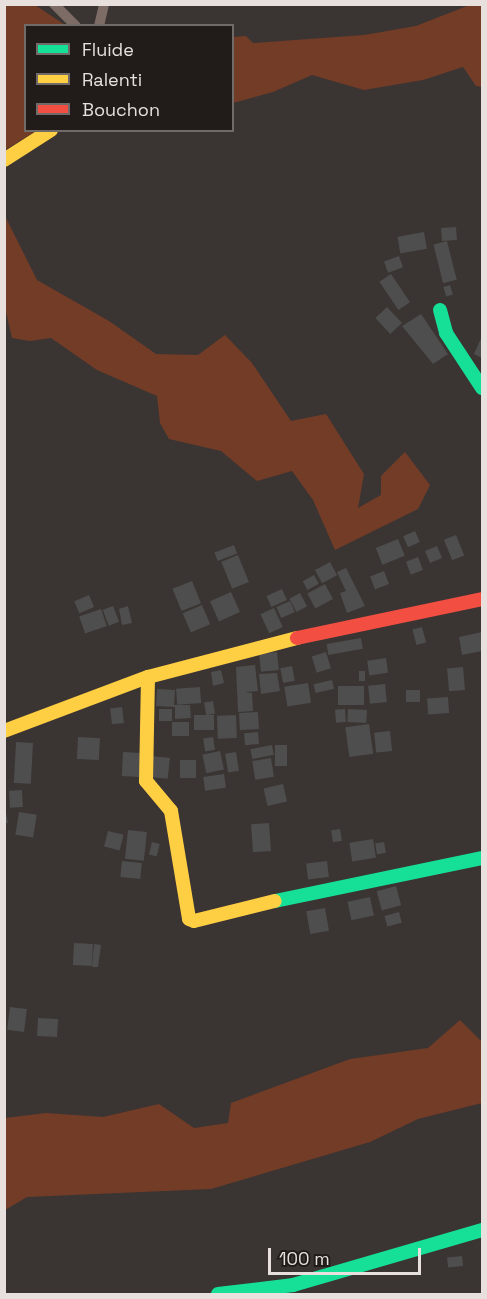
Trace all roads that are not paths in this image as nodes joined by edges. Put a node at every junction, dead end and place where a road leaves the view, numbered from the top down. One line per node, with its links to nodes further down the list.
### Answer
1 (54, 4): 3 (street)
2 (104, 4): 4 (street)
3 (74, 24)
4 (99, 24)
5 (48, 132): 6 (street)
6 (4, 160)
7 (440, 310): 8 (street)
8 (483, 388)
9 (483, 599): 10 (street)
10 (148, 676): 11 (street); 12 (street)
11 (4, 731)
12 (483, 858)
13 (483, 1230): 14 (street)
14 (218, 1294)

